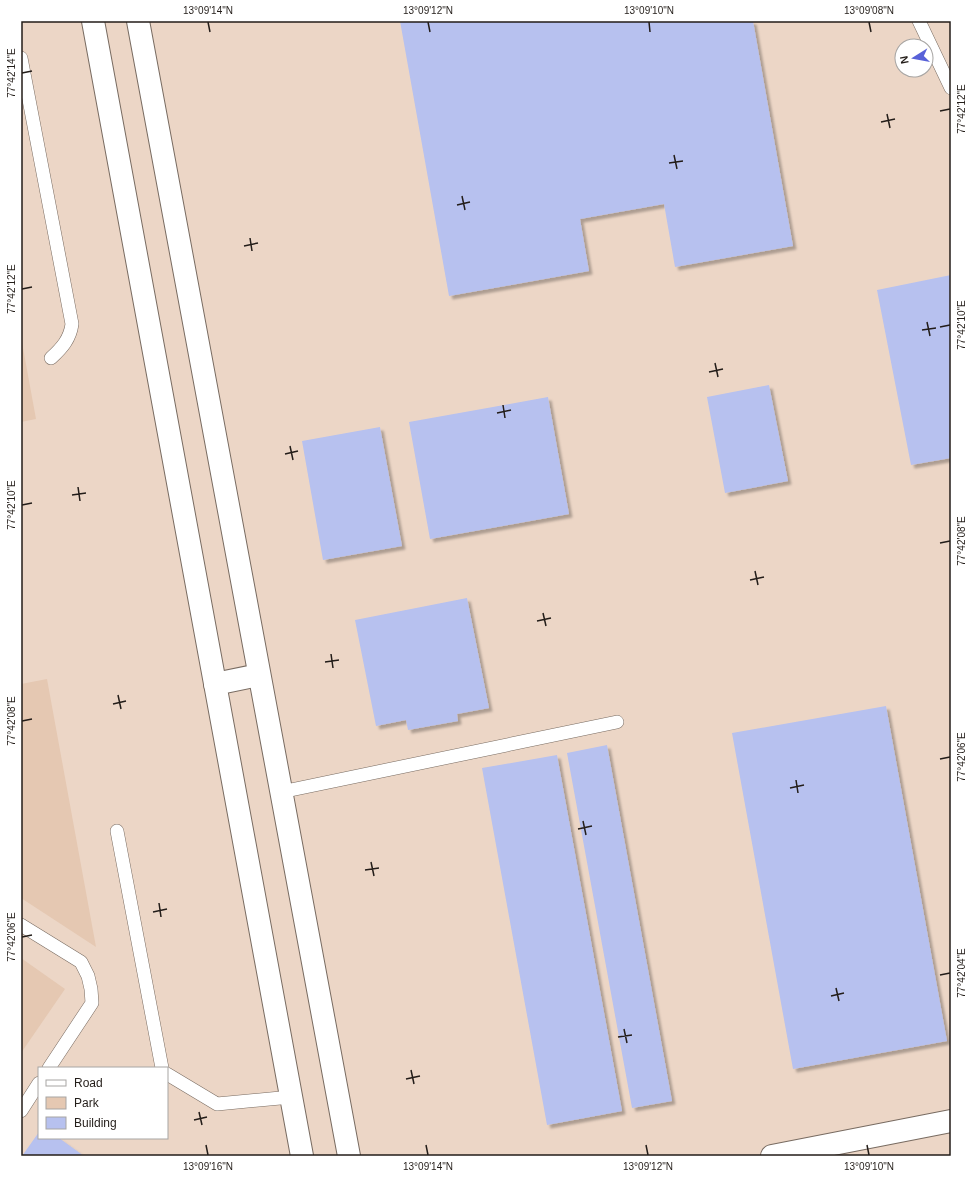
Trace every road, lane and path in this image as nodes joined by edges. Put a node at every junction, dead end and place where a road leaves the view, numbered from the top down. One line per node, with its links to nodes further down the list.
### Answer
1 (93, 21): 8 (main road)
2 (138, 21): 7 (main road)
3 (919, 21): 5 (lane)
4 (21, 58): 6 (lane)
5 (951, 88)
6 (51, 358)
7 (259, 675): 8 (main road); 10 (main road)
8 (215, 684): 17 (main road)
9 (617, 722): 10 (lane)
10 (281, 792): 22 (main road)
11 (117, 831): 14 (lane)
12 (21, 924): 13 (lane)
13 (50, 1067)
14 (162, 1067)
15 (168, 1075): 17 (lane)
16 (38, 1084): 18 (lane)
17 (291, 1097): 21 (main road)
18 (21, 1110)
19 (951, 1121): 20 (main road)
20 (802, 1153): 23 (main road)
21 (302, 1156)
22 (349, 1156)
23 (772, 1156)

